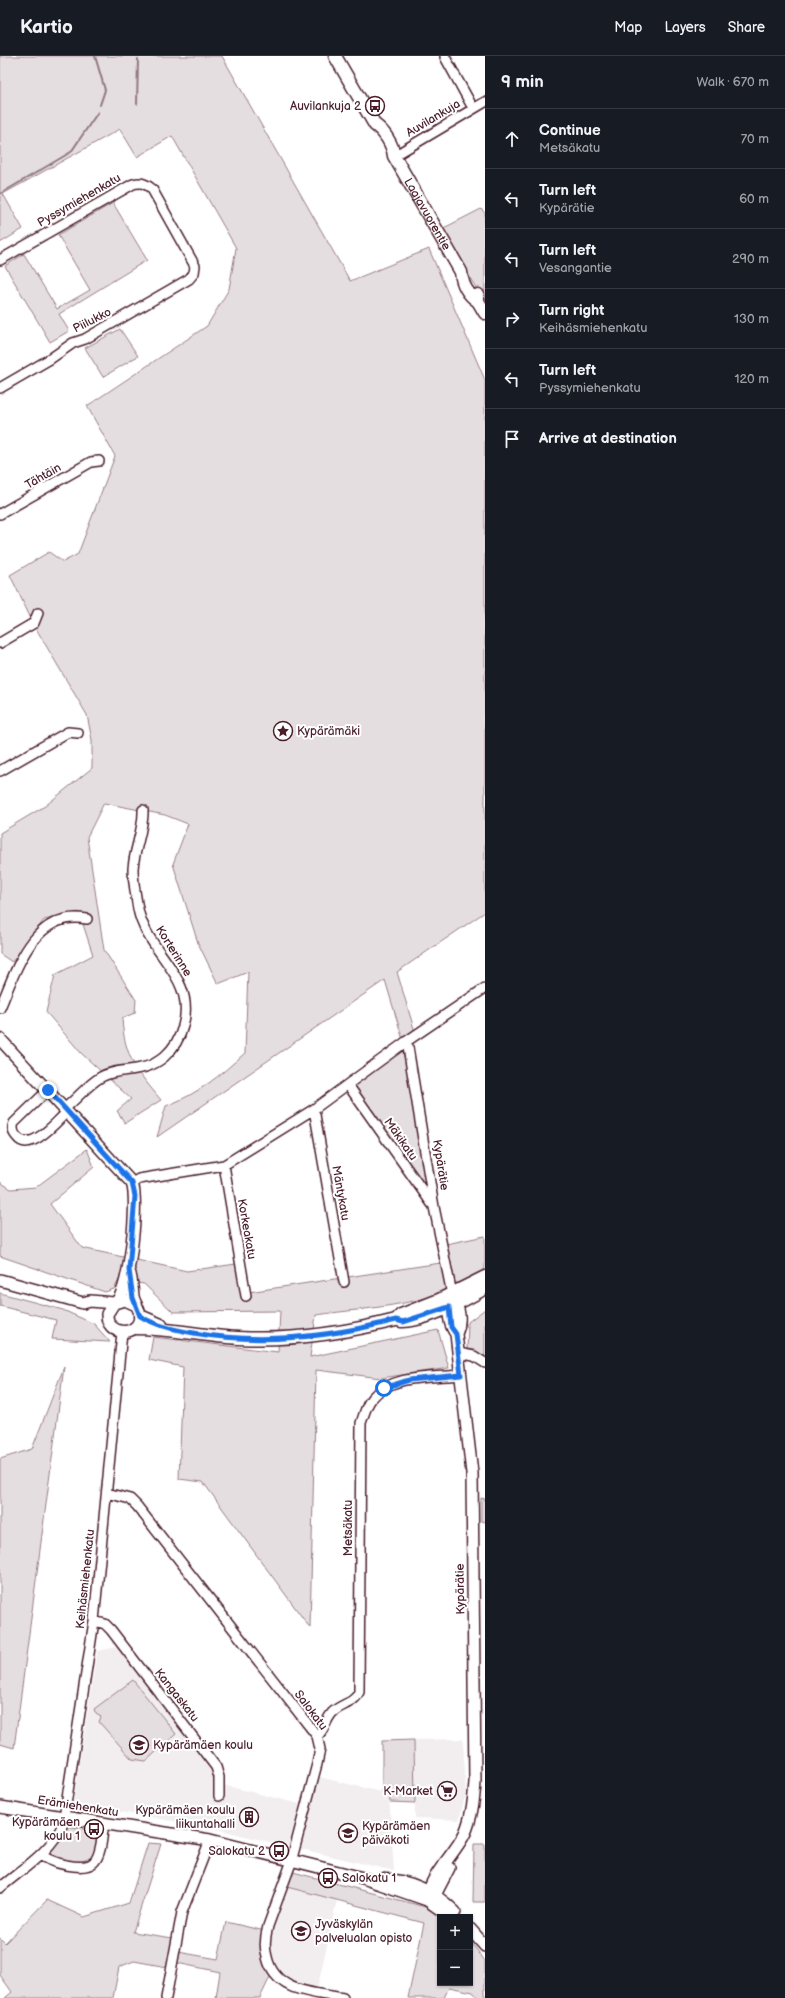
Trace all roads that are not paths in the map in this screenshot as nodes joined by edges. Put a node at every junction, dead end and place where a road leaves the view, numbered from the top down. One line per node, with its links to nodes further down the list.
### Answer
1 (336, 56): 5 (main road, Laajavuorentie)
2 (445, 56): 4 (street)
3 (485, 102): 4 (street, Auvilankuja)
4 (473, 108): 5 (street, Auvilankuja)
5 (394, 156): 8 (main road, Laajavuorentie)
6 (0, 260): 7 (street, Pyssymiehenkatu)
7 (194, 273): 9 (street, Piilukko)
8 (485, 313)
9 (0, 388)
10 (99, 462): 11 (street, Tähtäin)
11 (0, 514)
12 (38, 613): 13 (street)
13 (0, 643)
14 (78, 733): 15 (street)
15 (0, 771)
16 (143, 810): 25 (street, Korterinne)
17 (87, 918): 19 (street)
18 (485, 990): 21 (street)
19 (0, 1008)
20 (0, 1039): 23 (street)
21 (407, 1041): 22 (street); 28 (street, Kypärätie)
22 (348, 1084): 24 (street); 28 (street, Mäkikatu)
23 (48, 1090): 25 (street); 25 (street, Korterinne)
24 (314, 1109): 26 (street); 32 (street, Mäntykatu)
25 (66, 1110): 27 (street)
26 (224, 1165): 27 (street); 34 (street, Korkeakatu)
27 (132, 1183): 29 (street)
28 (434, 1208): 36 (street, Kypärätie)
29 (129, 1270): 35 (street); 38 (street)
30 (485, 1277): 36 (main road)
31 (0, 1280): 37 (street)
32 (344, 1282)
33 (485, 1288): 36 (main road)
34 (246, 1296)
35 (116, 1302): 37 (street); 38 (street); 39 (street)
36 (453, 1302): 41 (main road); 43 (street, Kypärätie)
37 (83, 1303): 39 (street)
38 (138, 1310): 40 (street); 41 (main road)
39 (107, 1317): 42 (street)
40 (135, 1328): 41 (main road); 42 (street)
41 (165, 1328)
42 (122, 1337): 46 (street, Keihäsmiehenkatu)
43 (458, 1353): 44 (street); 45 (street, Kypärätie)
44 (485, 1363)
45 (461, 1375): 48 (street, Metsäkatu); 57 (street, Kypärätie)
46 (107, 1493): 47 (street, Keihäsmiehenkatu); 48 (street, Salokatu)
47 (94, 1621): 49 (street, Kangaskatu); 51 (street, Keihäsmiehenkatu)
48 (317, 1736): 55 (street, Salokatu)
49 (218, 1796)
50 (0, 1807): 51 (street, Erämiehenkatu)
51 (64, 1817): 52 (street, Erämiehenkatu); 54 (street, Keihäsmiehenkatu)
52 (104, 1823): 53 (street, Erämiehenkatu); 54 (street)
53 (210, 1840): 55 (street, Erämiehenkatu); 62 (street)
54 (41, 1854): 56 (street, Keihäsmiehenkatu)
55 (291, 1860): 57 (street, Erämiehenkatu); 63 (street, Salokatu)
56 (0, 1888)
57 (430, 1896): 58 (street); 59 (street)
58 (448, 1914)
59 (455, 1914)
60 (473, 1932): 61 (street)
61 (485, 1946)
62 (166, 1998)
63 (343, 1998)

